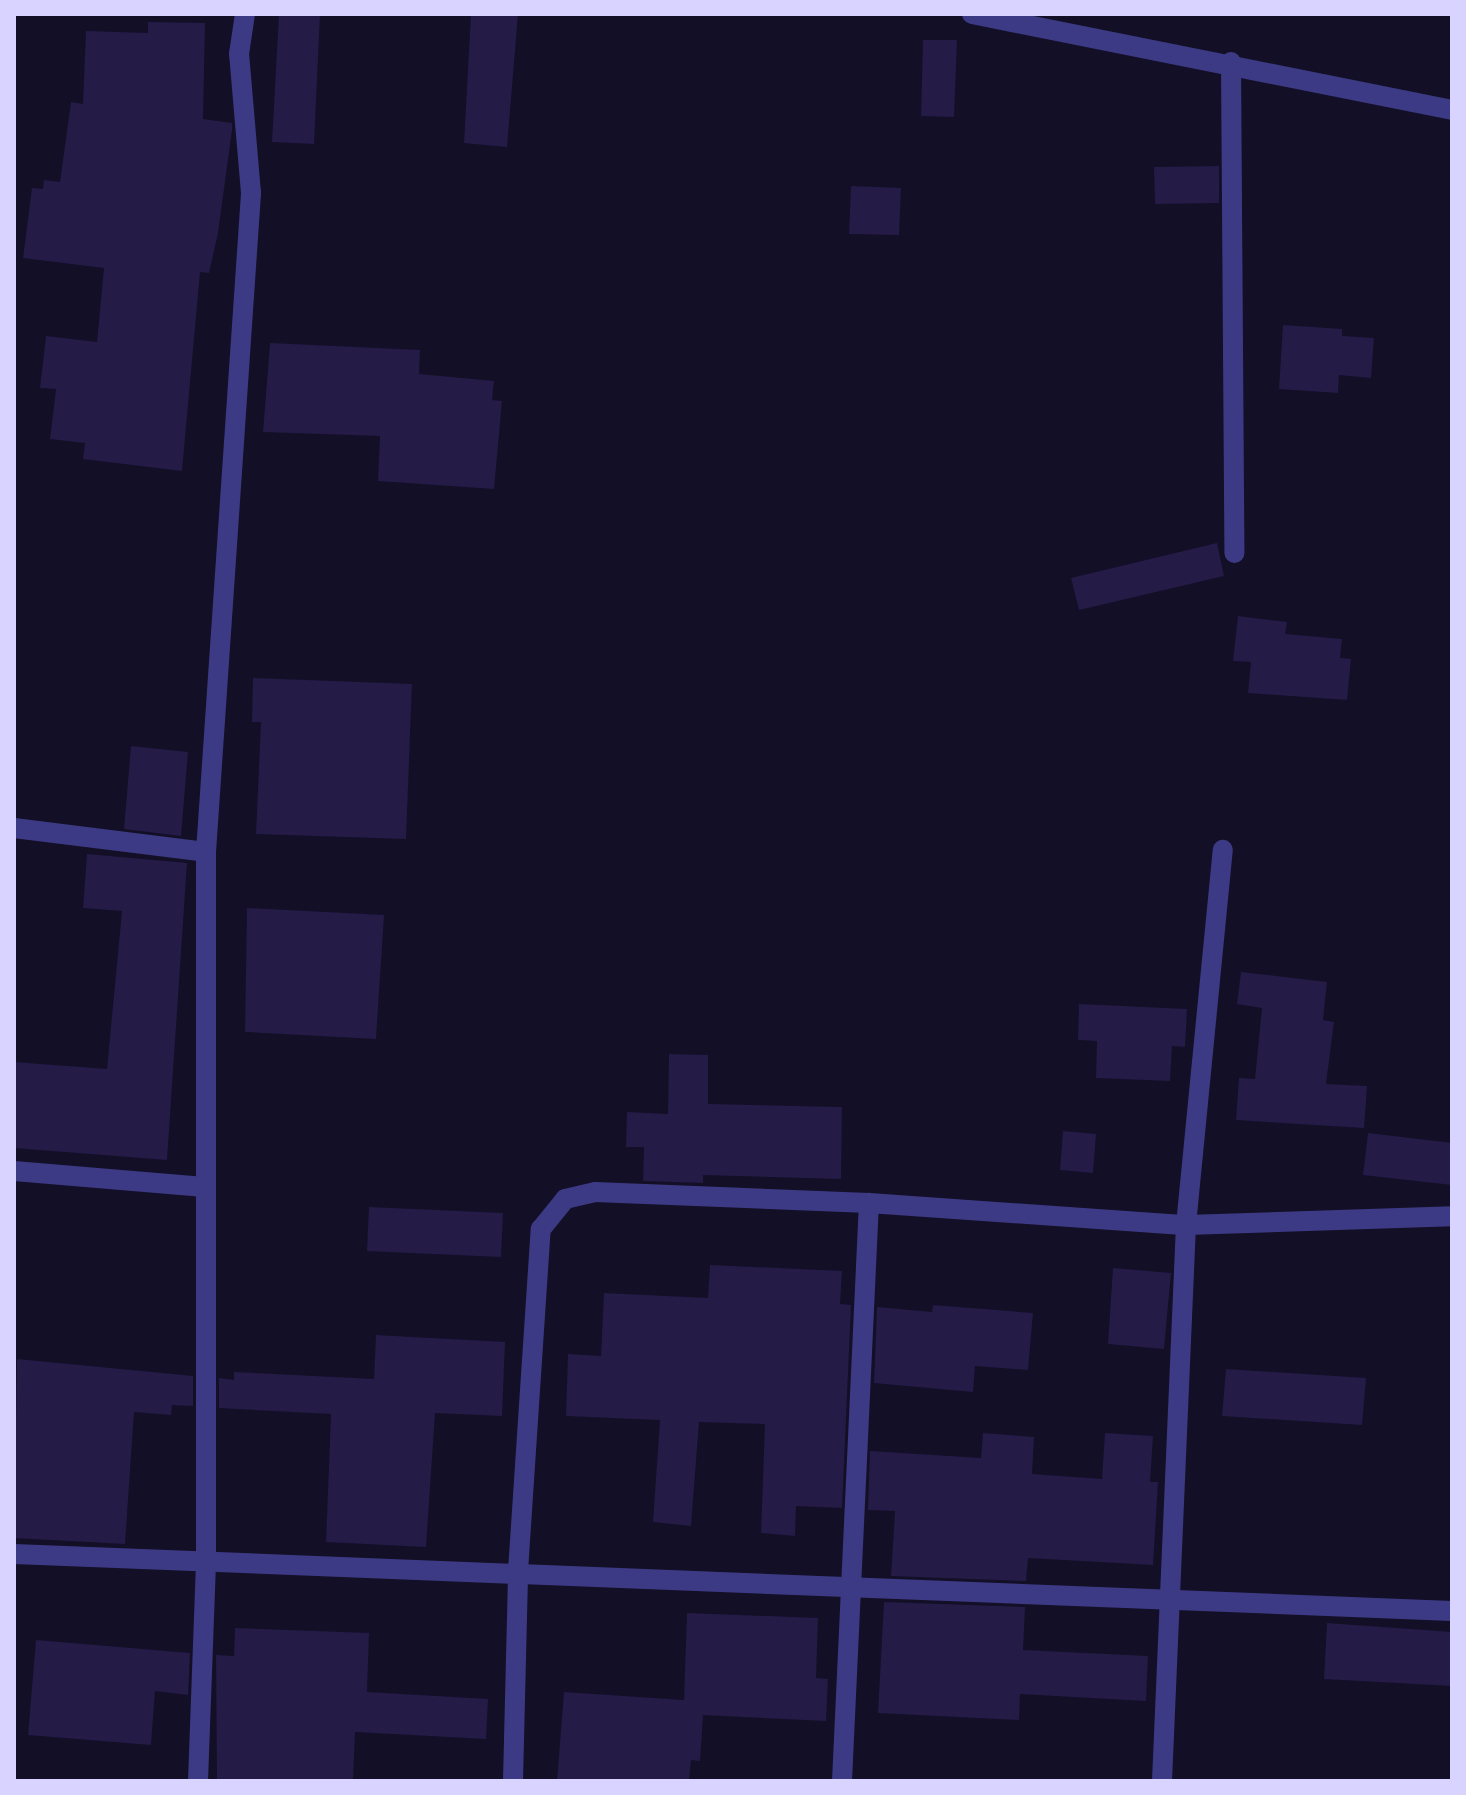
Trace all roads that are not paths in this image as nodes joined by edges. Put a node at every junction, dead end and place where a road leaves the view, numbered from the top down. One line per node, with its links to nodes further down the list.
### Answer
1 (245, 14): 8 (street)
2 (972, 14): 3 (street)
3 (1231, 62): 4 (street); 5 (street)
4 (1452, 110)
5 (1234, 553)
6 (14, 828): 8 (street)
7 (1223, 850): 13 (street)
8 (206, 852): 10 (street)
9 (14, 1171): 10 (street)
10 (204, 1187): 15 (street)
11 (869, 1203): 13 (street); 16 (street); 17 (street)
12 (1452, 1216): 13 (street)
13 (1186, 1225): 18 (street)
14 (14, 1554): 15 (street)
15 (206, 1561): 16 (street); 20 (street)
16 (518, 1571): 17 (street); 21 (street)
17 (854, 1584): 18 (street); 22 (street)
18 (1171, 1597): 19 (street); 23 (street)
19 (1452, 1611)
20 (198, 1781)
21 (513, 1781)
22 (842, 1781)
23 (1162, 1781)

